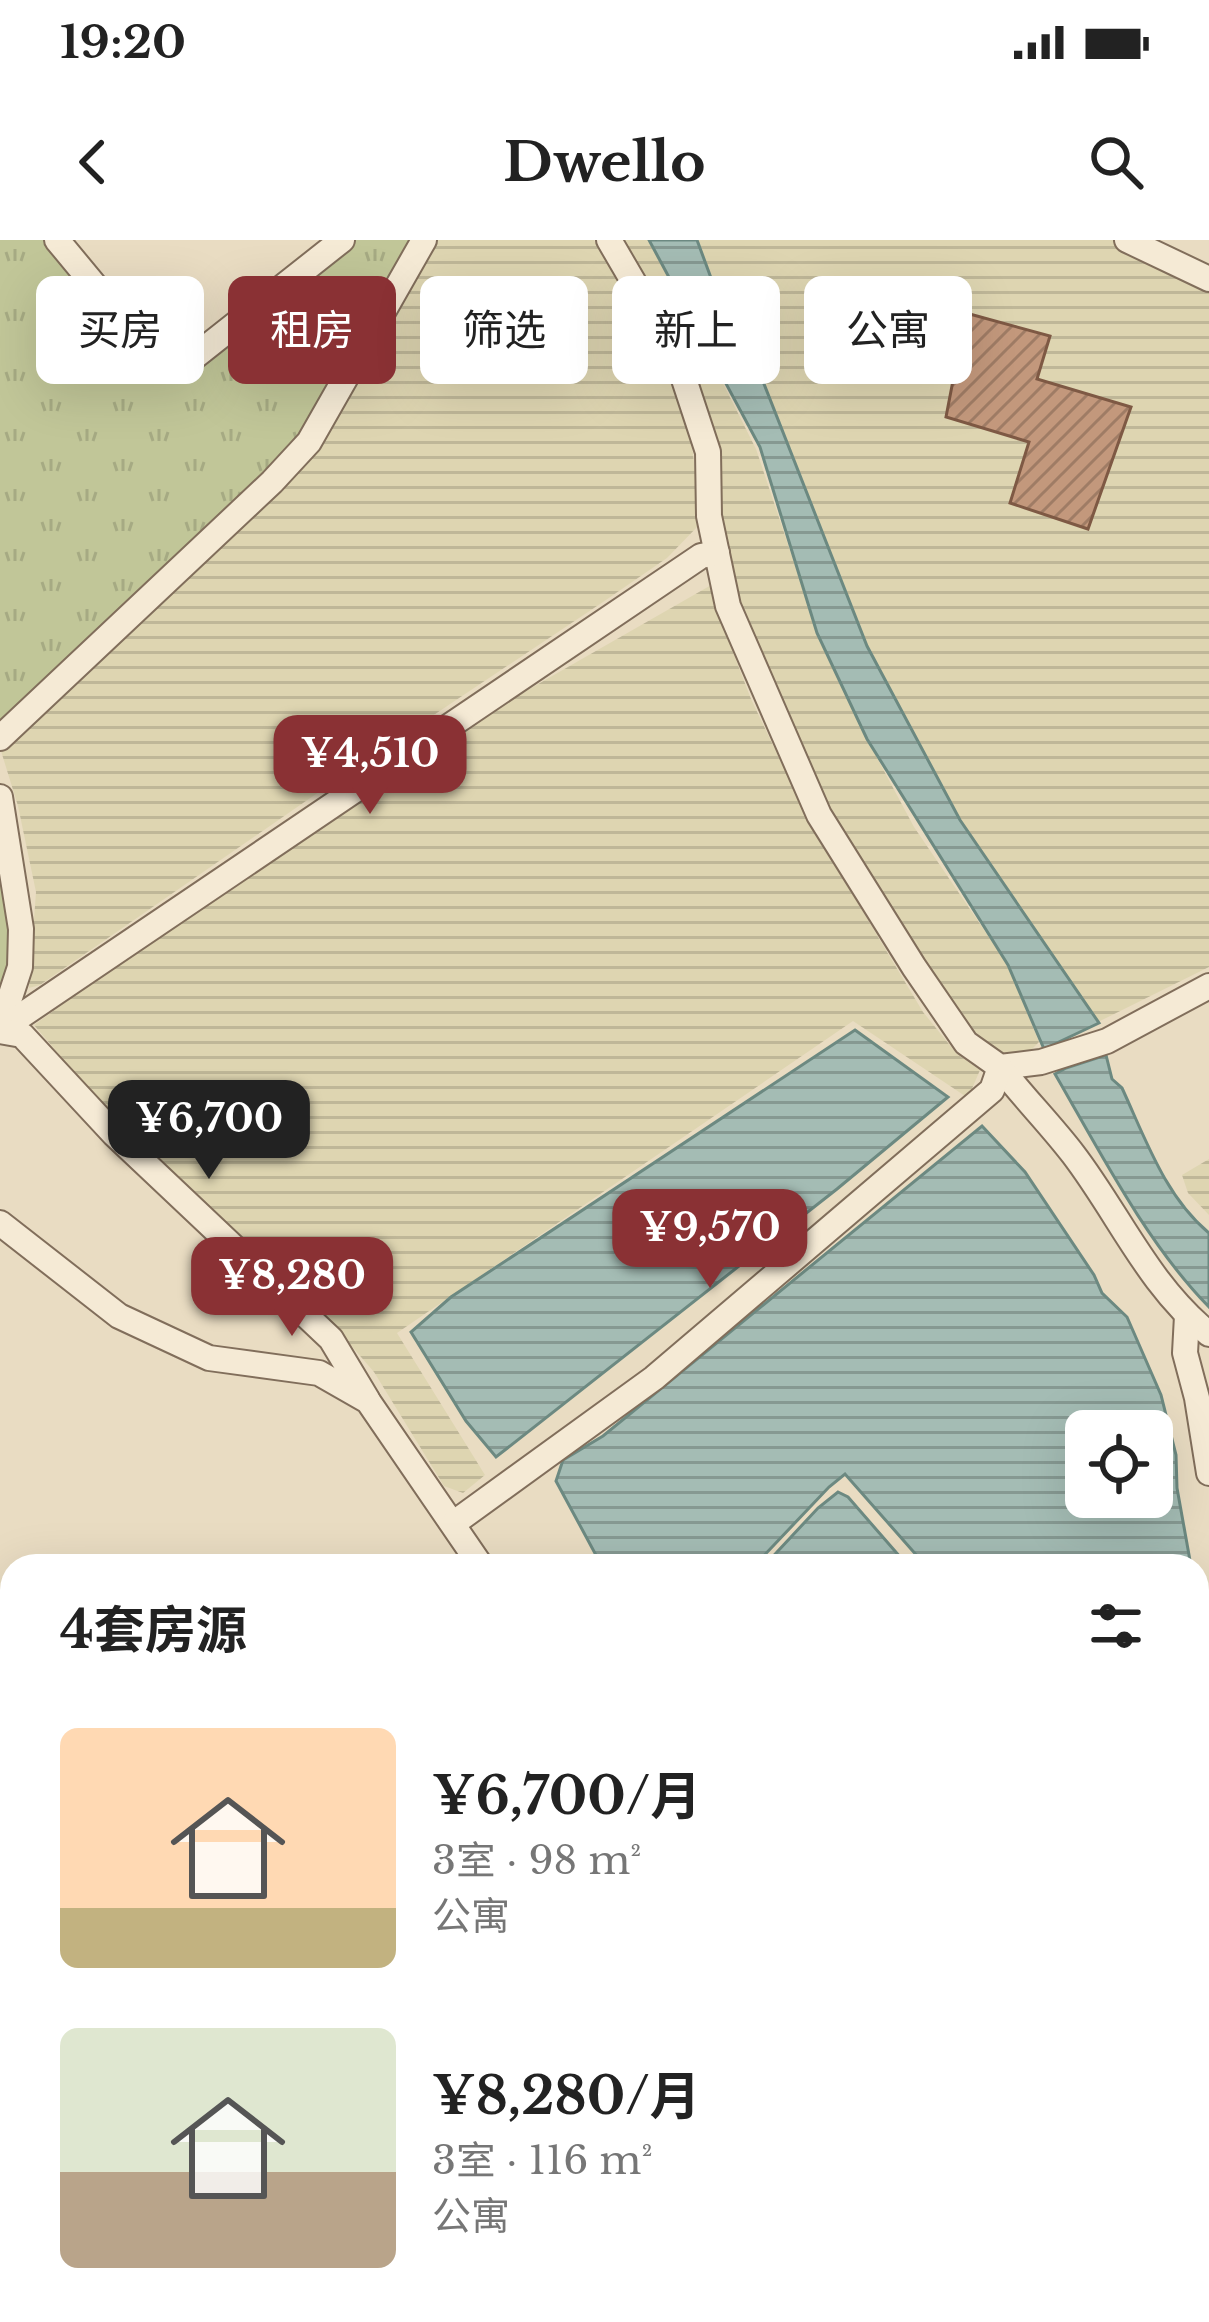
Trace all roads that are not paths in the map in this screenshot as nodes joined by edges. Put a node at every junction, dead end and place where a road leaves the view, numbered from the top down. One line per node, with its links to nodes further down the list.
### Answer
1 (57, 240): 2 (street)
2 (342, 240)
3 (424, 240): 8 (street)
4 (609, 240): 7 (street)
5 (1127, 240): 6 (street)
6 (1209, 279)
7 (717, 553): 11 (street); 12 (street)
8 (0, 738)
9 (0, 797): 11 (street)
10 (1209, 986): 12 (street)
11 (0, 1030): 16 (street)
12 (1000, 1067): 14 (street); 18 (street)
13 (0, 1222): 16 (street)
14 (1187, 1316): 15 (street); 17 (street)
15 (1209, 1334)
16 (368, 1401): 18 (street)
17 (1209, 1473)
18 (454, 1523): 19 (street)
19 (473, 1554)

